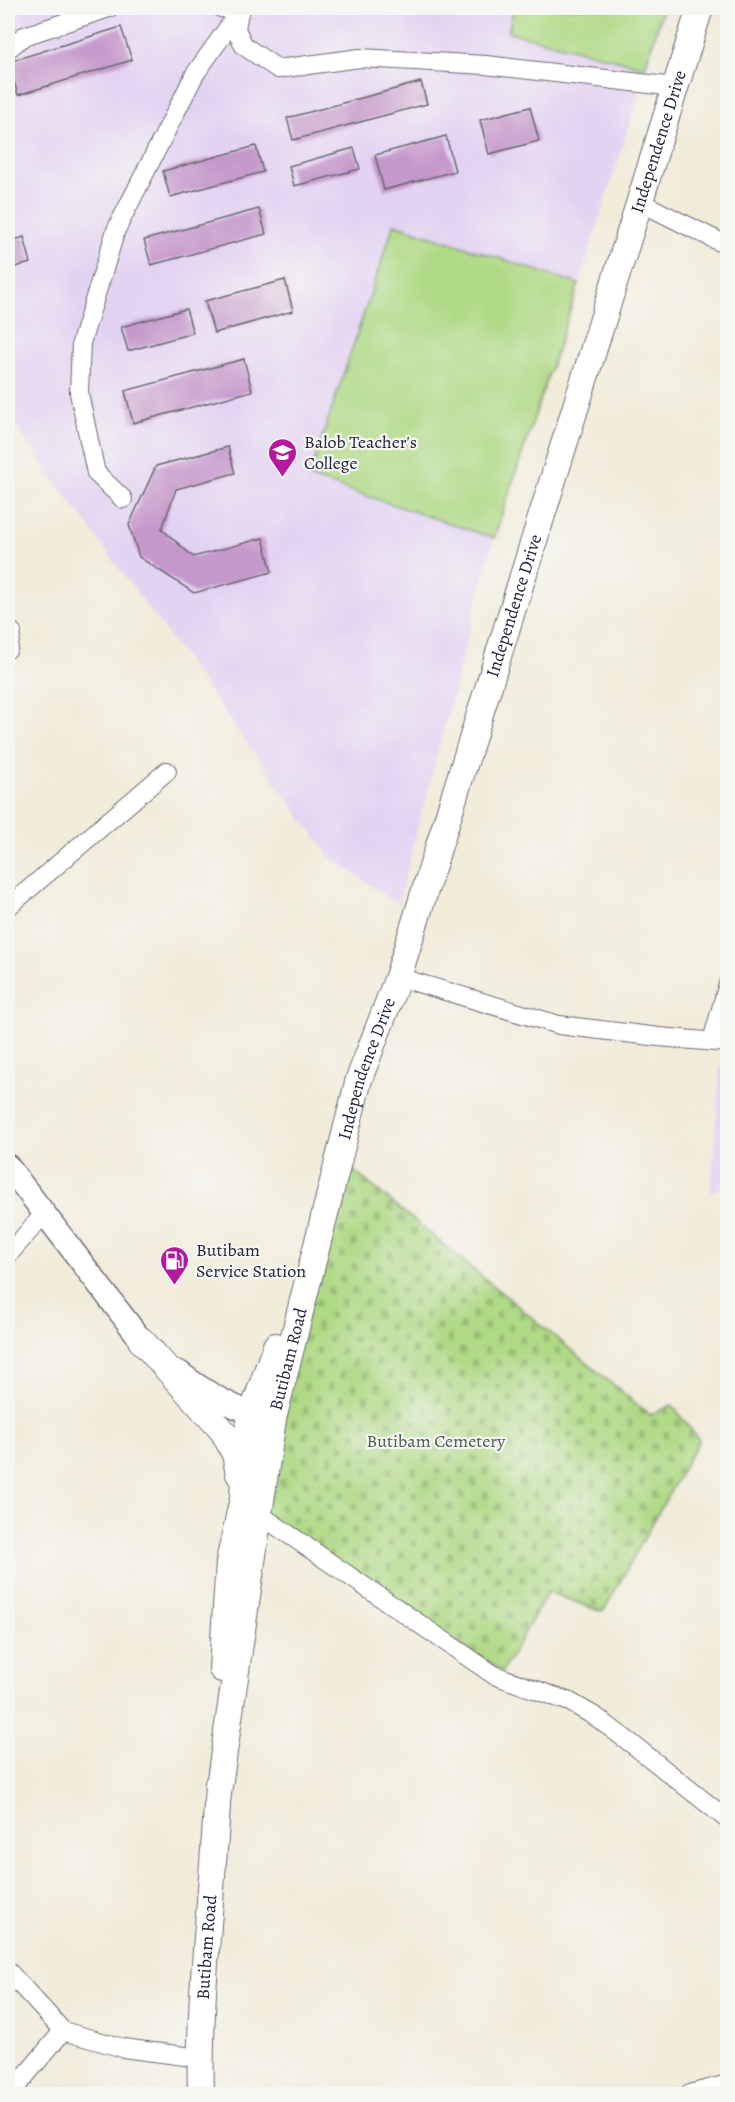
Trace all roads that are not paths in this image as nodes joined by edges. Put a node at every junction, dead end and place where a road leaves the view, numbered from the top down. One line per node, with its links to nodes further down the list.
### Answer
1 (109, 8): 5 (street)
2 (221, 8): 4 (street)
3 (700, 8): 6 (main road, Independence Drive)
4 (240, 9): 6 (street); 9 (street)
5 (8, 49)
6 (675, 87): 7 (main road, Independence Drive)
7 (640, 202): 8 (street); 12 (main road, Independence Drive)
8 (728, 246)
9 (123, 499)
10 (167, 771): 11 (street)
11 (8, 907)
12 (398, 976): 14 (street); 16 (main road, Independence Drive)
13 (728, 984): 14 (street)
14 (720, 1042)
15 (8, 1166): 17 (street, Butibam Road)
16 (328, 1202): 20 (main road, Butibam Road)
17 (44, 1214): 18 (street); 19 (street, Butibam Road)
18 (8, 1254)
19 (141, 1340): 20 (street, Butibam Road); 21 (street, Butibam Road); 22 (main road)
20 (263, 1417): 21 (main road, Butibam Road)
21 (257, 1444): 22 (main road, Butibam Road)
22 (251, 1506): 23 (street); 28 (main road, Butibam Road)
23 (702, 1799): 24 (street); 25 (street)
24 (728, 1802)
25 (728, 1820)
26 (8, 1971): 27 (street)
27 (63, 2031): 28 (street); 30 (street)
28 (200, 2058): 31 (main road, Butibam Road)
29 (728, 2084): 32 (street)
30 (10, 2094)
31 (201, 2094)
32 (690, 2094)

